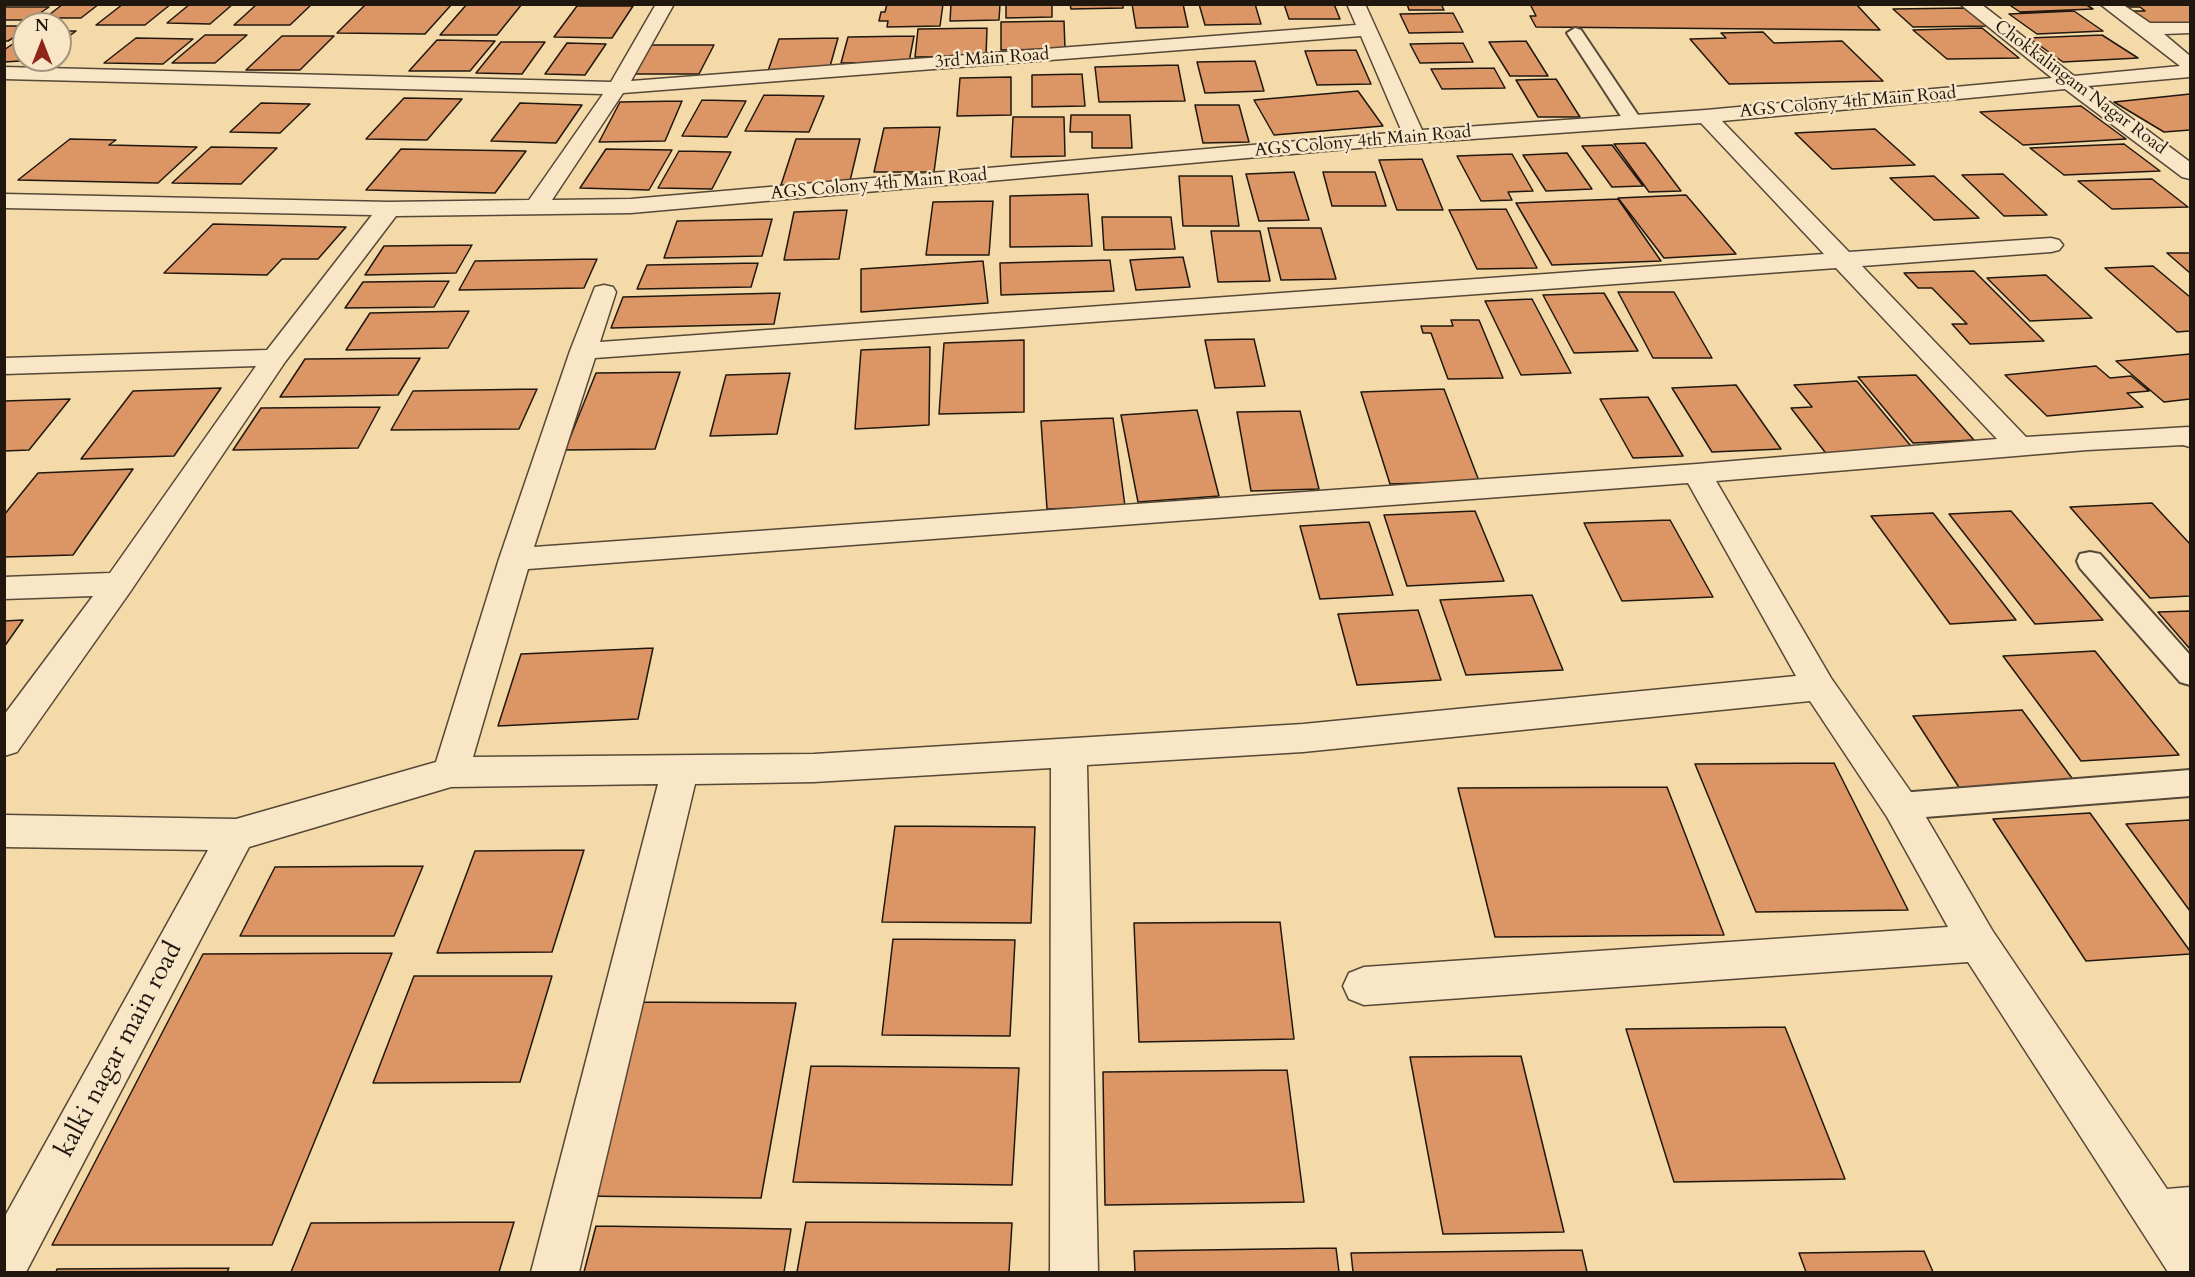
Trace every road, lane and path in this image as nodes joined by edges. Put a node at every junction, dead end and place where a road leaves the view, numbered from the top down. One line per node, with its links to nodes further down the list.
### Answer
1 (665, 4): 13 (street)
2 (1356, 4): 7 (street)
3 (1969, 4): 12 (street, Chokkalingam Nagar Road)
4 (2109, 4): 6 (street)
5 (2190, 28): 6 (street)
6 (2146, 29): 9 (street)
7 (1368, 30): 13 (street, 3rd Main Road); 16 (street)
8 (1575, 33): 15 (lane)
9 (2190, 65)
10 (2190, 71): 12 (street, AGS Colony 4th Main Road)
11 (4, 73): 13 (street, 3rd Main Road)
12 (2069, 82): 14 (street, AGS Colony 4th Main Road); 17 (street, Chokkalingam Nagar Road)
13 (617, 88): 19 (street)
14 (1706, 116): 15 (street, AGS Colony 4th Main Road); 22 (street)
15 (1633, 121): 16 (street, AGS Colony 4th Main Road)
16 (1415, 137): 19 (street, AGS Colony 4th Main Road)
17 (2190, 172)
18 (4, 201): 20 (street, AGS Colony 4th Main Road)
19 (536, 207): 20 (street, AGS Colony 4th Main Road)
20 (389, 209): 25 (street)
21 (2050, 245): 22 (street)
22 (1842, 259): 24 (street); 28 (street)
23 (604, 292): 24 (street)
24 (583, 351): 30 (street)
25 (275, 358): 26 (street); 32 (street)
26 (4, 366)
27 (2190, 438): 28 (street)
28 (2019, 447): 29 (street)
29 (1697, 473): 30 (street); 35 (street)
30 (515, 559): 39 (street)
31 (2090, 561): 34 (lane)
32 (119, 584): 33 (street); 36 (street)
33 (4, 588)
34 (2190, 674)
35 (1819, 687): 37 (street); 41 (street)
36 (4, 742)
37 (1069, 752): 38 (street); 50 (street)
38 (680, 769): 39 (street); 49 (street)
39 (451, 772): 43 (street)
40 (2190, 783): 41 (lane)
41 (1900, 806): 44 (street)
42 (4, 831): 43 (street)
43 (236, 835): 48 (street, kalki nagar main road)
44 (1978, 944): 45 (street); 46 (street)
45 (1364, 986)
46 (2175, 1212): 47 (street)
47 (2190, 1264)
48 (4, 1266)
49 (555, 1272)
50 (1074, 1272)

